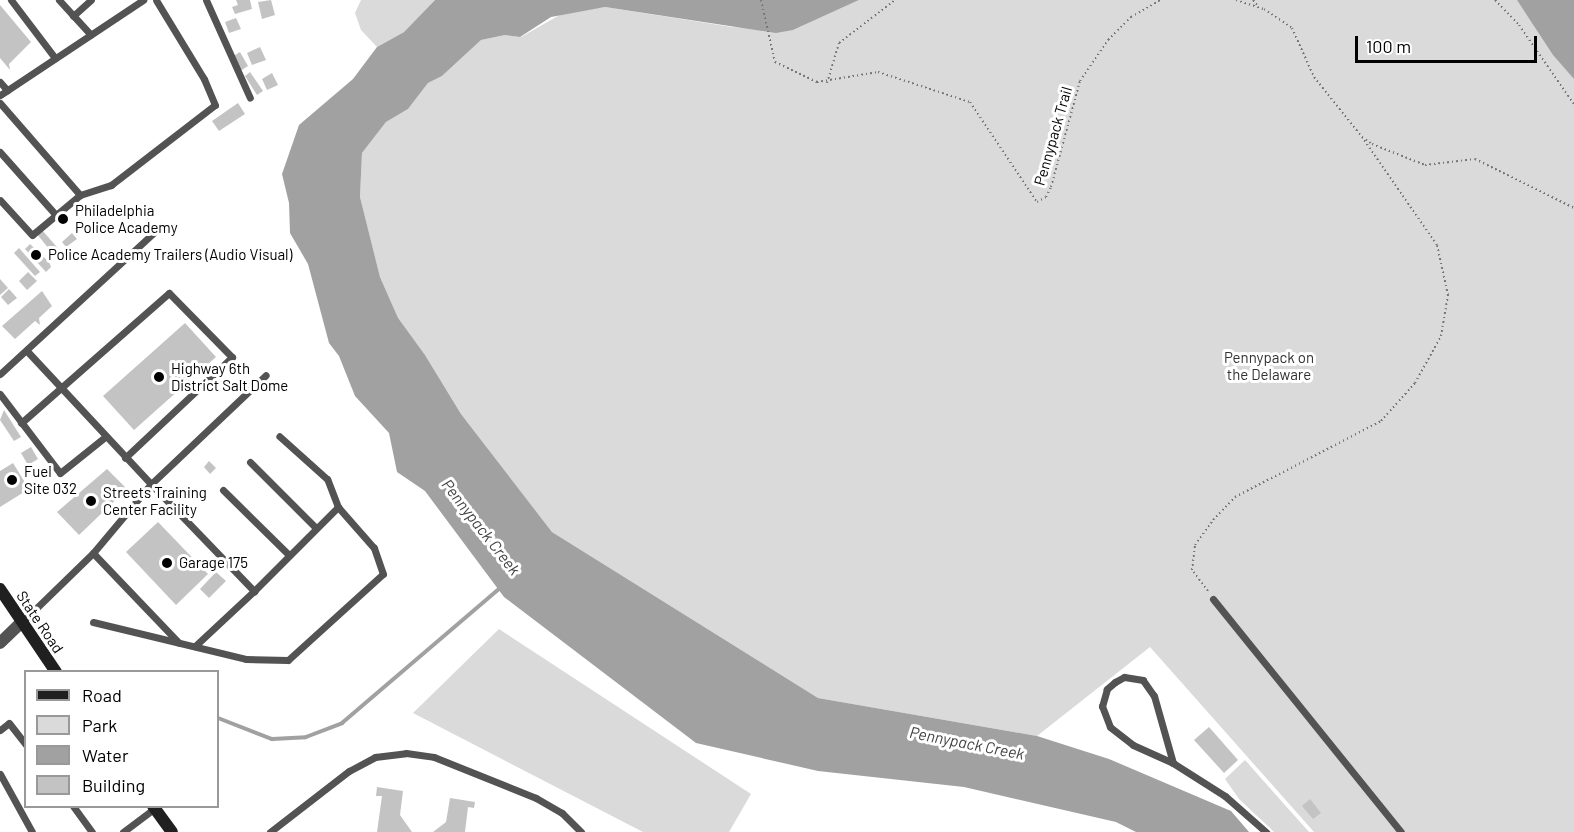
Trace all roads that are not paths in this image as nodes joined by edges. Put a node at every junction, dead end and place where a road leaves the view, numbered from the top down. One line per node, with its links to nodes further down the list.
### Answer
1 (10, 0): 9 (lane)
2 (59, 0): 7 (lane)
3 (91, 0): 7 (lane)
4 (143, 0): 8 (lane)
5 (156, 0): 16 (lane)
6 (206, 0): 13 (lane)
7 (73, 16): 8 (lane)
8 (91, 35): 9 (lane)
9 (56, 58): 11 (lane)
10 (0, 82): 11 (lane)
11 (7, 90): 12 (lane)
12 (0, 95)
13 (250, 98)
14 (0, 103): 16 (lane)
15 (0, 152): 18 (lane)
16 (80, 195): 18 (lane)
17 (0, 200): 18 (lane)
18 (56, 215)
19 (161, 226): 20 (lane)
20 (27, 351): 21 (lane); 23 (lane)
21 (0, 374)
22 (266, 375): 30 (lane)
23 (60, 389): 25 (lane); 26 (lane); 28 (lane)
24 (0, 394): 25 (lane)
25 (21, 423): 26 (lane)
26 (105, 436): 28 (lane)
27 (279, 436): 32 (lane)
28 (125, 458): 30 (lane)
29 (250, 462): 33 (lane)
30 (151, 484): 34 (lane); 37 (lane)
31 (224, 490): 35 (lane)
32 (338, 507): 33 (lane); 43 (lane)
33 (316, 528): 35 (lane)
34 (93, 553): 40 (lane); 41 (lane)
35 (289, 555): 37 (lane)
36 (0, 589): 40 (main road, State Road)
37 (254, 591): 43 (lane)
38 (1213, 598): 59 (lane)
39 (93, 622): 41 (lane)
40 (21, 623): 42 (street); 44 (main road, State Road)
41 (179, 643): 43 (lane)
42 (0, 644)
43 (195, 646)
44 (55, 670)
45 (0, 730): 46 (lane)
46 (24, 742)
47 (1173, 763): 47 (lane); 58 (lane)
48 (0, 774): 52 (lane)
49 (74, 808): 53 (lane)
50 (153, 808): 54 (lane)
51 (155, 808): 55 (main road)
52 (32, 832)
53 (92, 832)
54 (123, 832)
55 (172, 832)
56 (270, 832): 57 (lane)
57 (581, 832)
58 (1266, 832)
59 (1401, 832)

